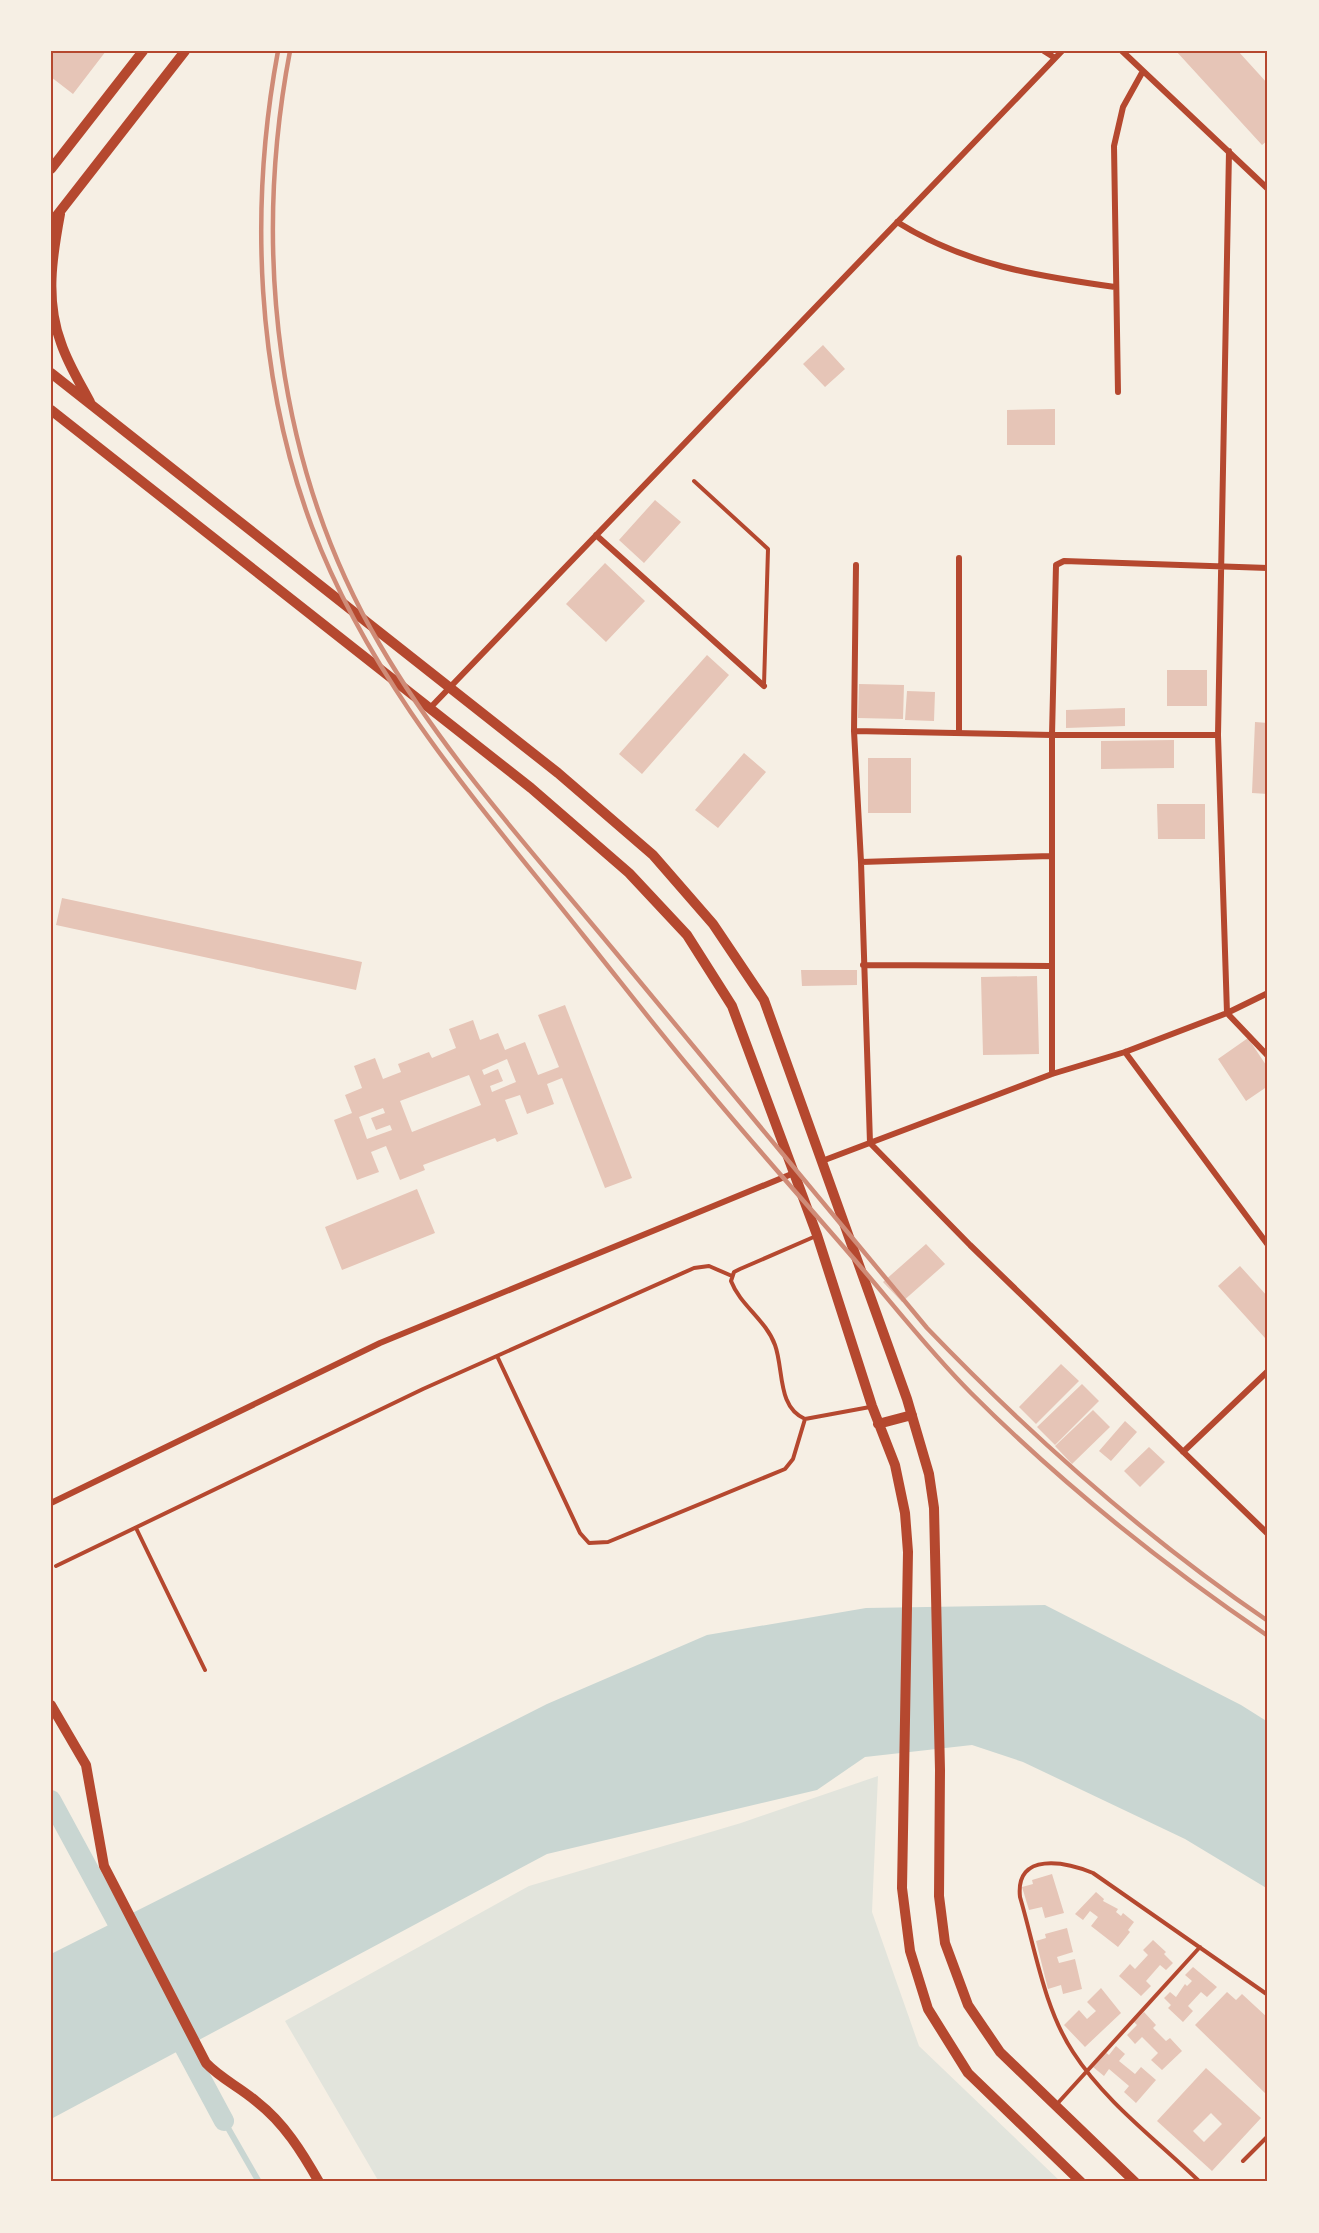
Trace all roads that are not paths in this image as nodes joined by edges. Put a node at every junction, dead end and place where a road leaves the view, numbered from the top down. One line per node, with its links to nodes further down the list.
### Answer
1 (143, 51): 9 (street)
2 (185, 51): 11 (street)
3 (1044, 51): 6 (street)
4 (1062, 51): 6 (street)
5 (1122, 51): 7 (street)
6 (1055, 58): 12 (street)
7 (1143, 70): 8 (street); 14 (street)
8 (1229, 151): 10 (street); 23 (street)
9 (51, 169)
10 (1268, 189)
11 (61, 211): 13 (street); 17 (street)
12 (897, 222): 14 (street); 20 (street)
13 (51, 223)
14 (1115, 287): 16 (street)
15 (51, 373): 17 (street)
16 (1118, 392)
17 (92, 405): 26 (street)
18 (51, 410): 27 (street)
19 (694, 481): 25 (lane)
20 (596, 535): 25 (street); 26 (street)
21 (959, 558): 29 (street)
22 (856, 565): 28 (street)
23 (1221, 567): 24 (street); 30 (street); 31 (street)
24 (1268, 568)
25 (764, 686)
26 (450, 687): 27 (street); 42 (street)
27 (430, 708): 43 (street)
28 (854, 731): 29 (street); 33 (street)
29 (959, 734): 30 (street)
30 (1052, 735): 31 (street); 32 (street)
31 (1218, 735): 37 (street)
32 (1051, 856): 33 (street); 35 (street)
33 (861, 862): 34 (street)
34 (863, 965): 35 (street); 41 (street)
35 (1050, 966): 40 (street)
36 (1268, 993): 37 (street)
37 (1227, 1013): 38 (street); 39 (street)
38 (1125, 1052): 40 (street); 45 (street)
39 (1268, 1056)
40 (1052, 1074): 41 (street)
41 (870, 1143): 42 (street); 53 (street)
42 (822, 1161): 50 (street)
43 (794, 1173): 44 (street); 54 (street)
44 (817, 1235): 46 (lane); 49 (street)
45 (1268, 1245)
46 (732, 1276): 47 (lane); 51 (lane)
47 (497, 1356): 51 (lane); 55 (lane)
48 (1268, 1371): 53 (street)
49 (872, 1406): 51 (lane); 52 (street)
50 (912, 1415): 52 (street); 63 (street)
51 (805, 1419)
52 (878, 1424): 67 (street)
53 (1183, 1452): 56 (street)
54 (51, 1503)
55 (136, 1528): 57 (lane); 58 (lane)
56 (1268, 1534)
57 (56, 1566)
58 (205, 1670)
59 (51, 1705): 66 (street)
60 (1200, 1947): 61 (lane); 62 (lane); 62 (lane)
61 (1268, 1995)
62 (1087, 2071): 63 (lane); 69 (lane)
63 (1056, 2106): 68 (street)
64 (1268, 2136): 65 (lane)
65 (1243, 2161)
66 (319, 2182)
67 (1081, 2182)
68 (1135, 2182)
69 (1200, 2182)

